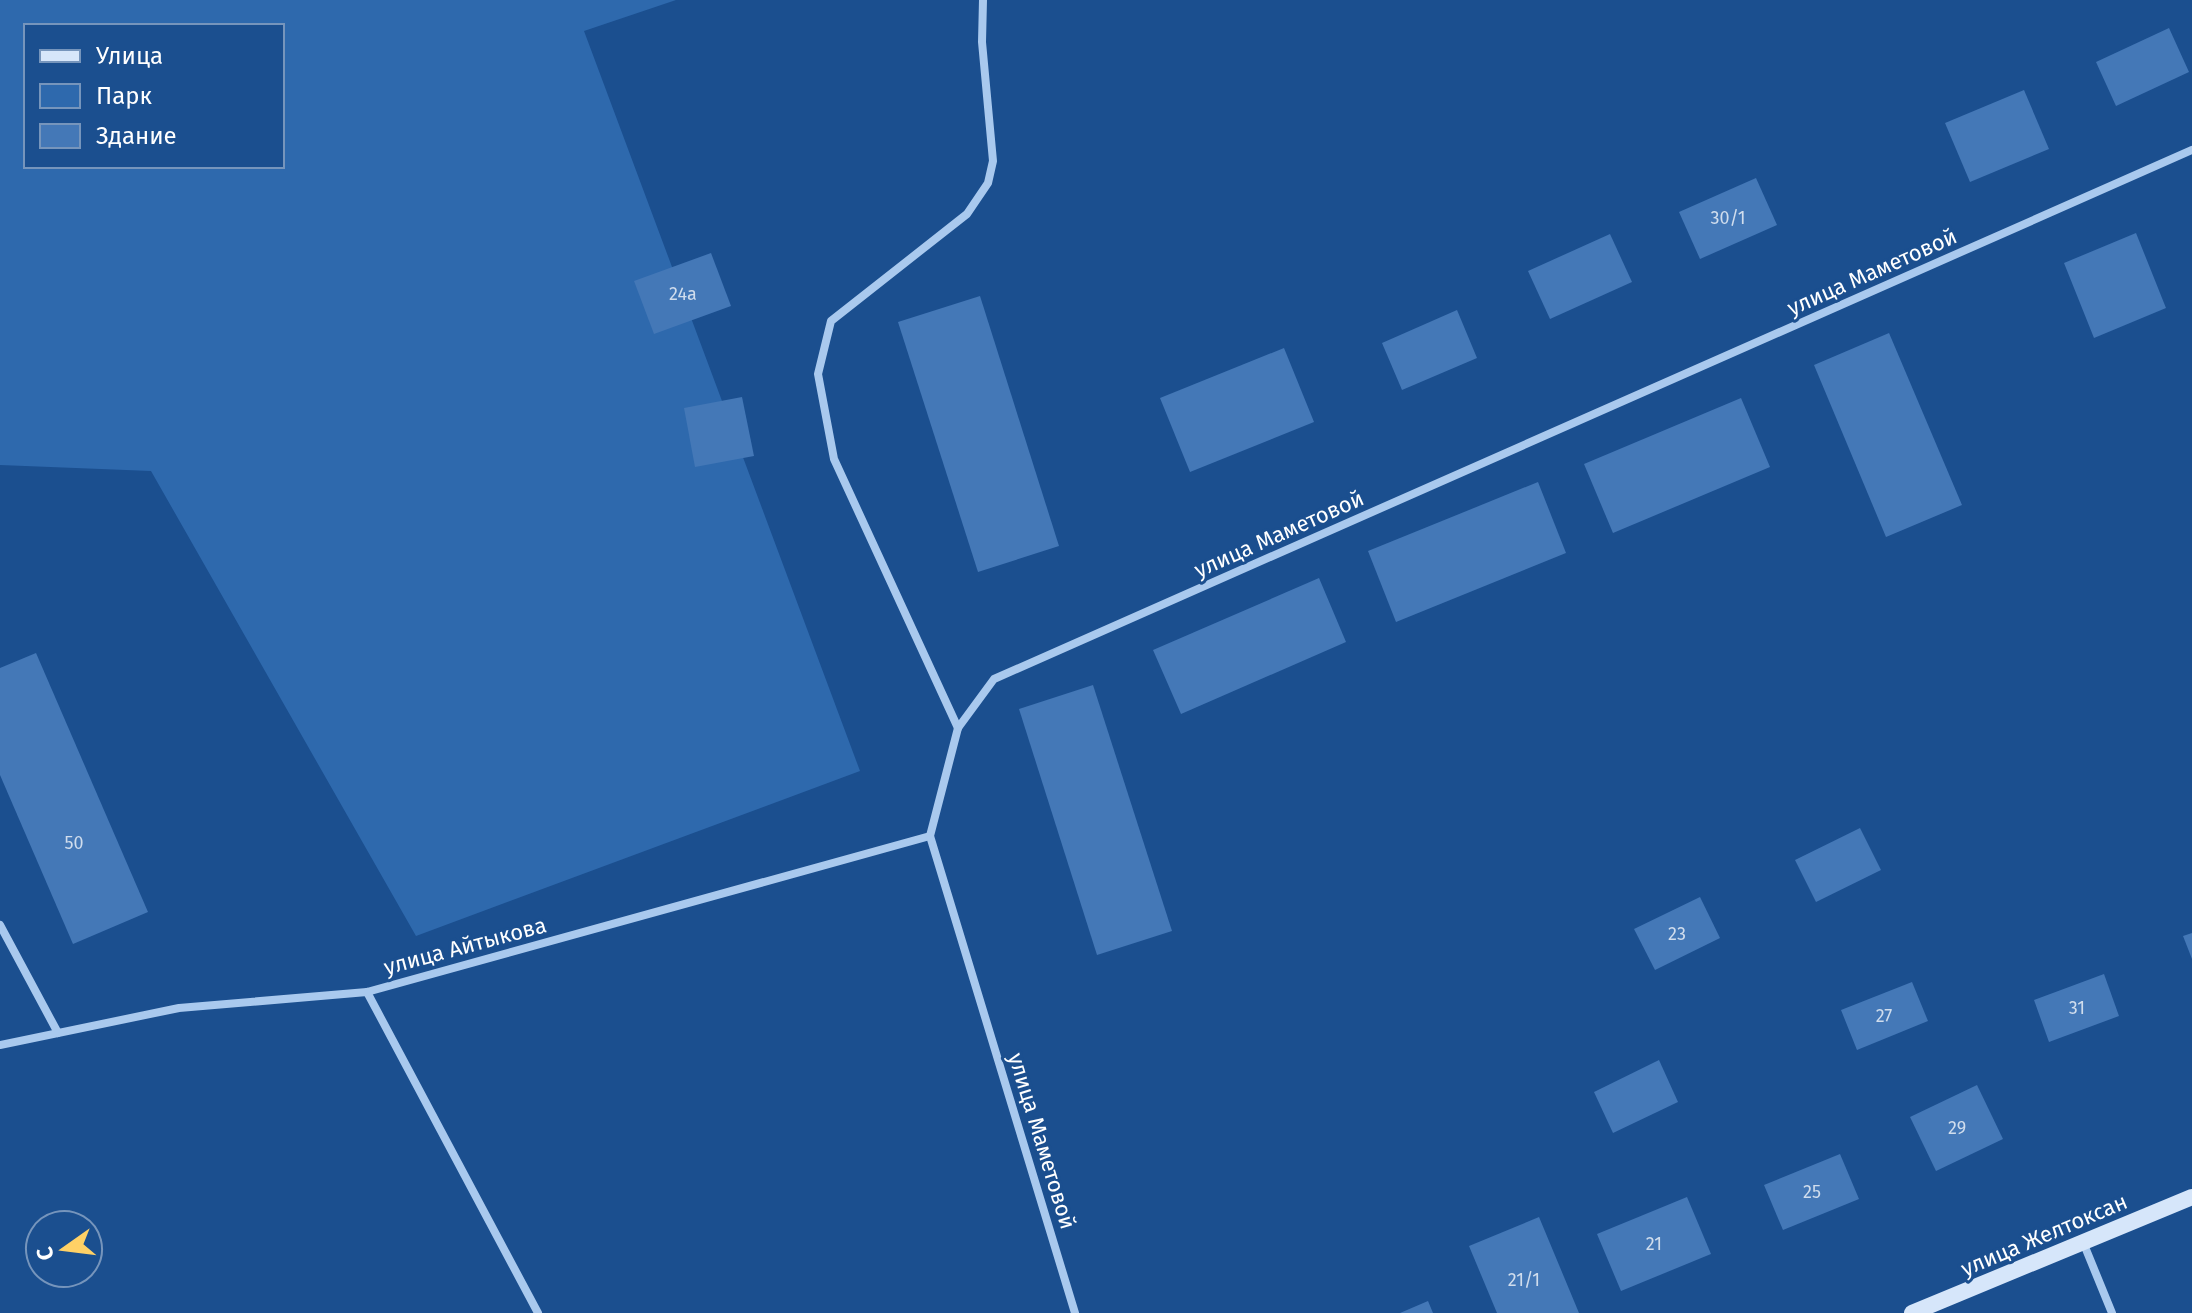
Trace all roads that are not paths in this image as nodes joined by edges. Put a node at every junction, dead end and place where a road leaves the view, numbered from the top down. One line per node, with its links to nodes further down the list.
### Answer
1 (983, 0): 3 (street)
2 (2192, 150): 3 (street, улица Маметовой)
3 (958, 728): 4 (street, улица Маметовой)
4 (930, 836): 6 (street, улица Айтыкова); 12 (street, улица Маметовой)
5 (0, 925): 7 (street)
6 (367, 992): 7 (street, улица Айтыкова); 11 (street)
7 (58, 1033): 8 (street, улица Айтыкова)
8 (0, 1045)
9 (2192, 1197): 10 (street, улица Желтоксан)
10 (2083, 1242): 13 (street, улица Желтоксан); 14 (street)
11 (538, 1313)
12 (1075, 1313)
13 (1912, 1313)
14 (2112, 1313)

